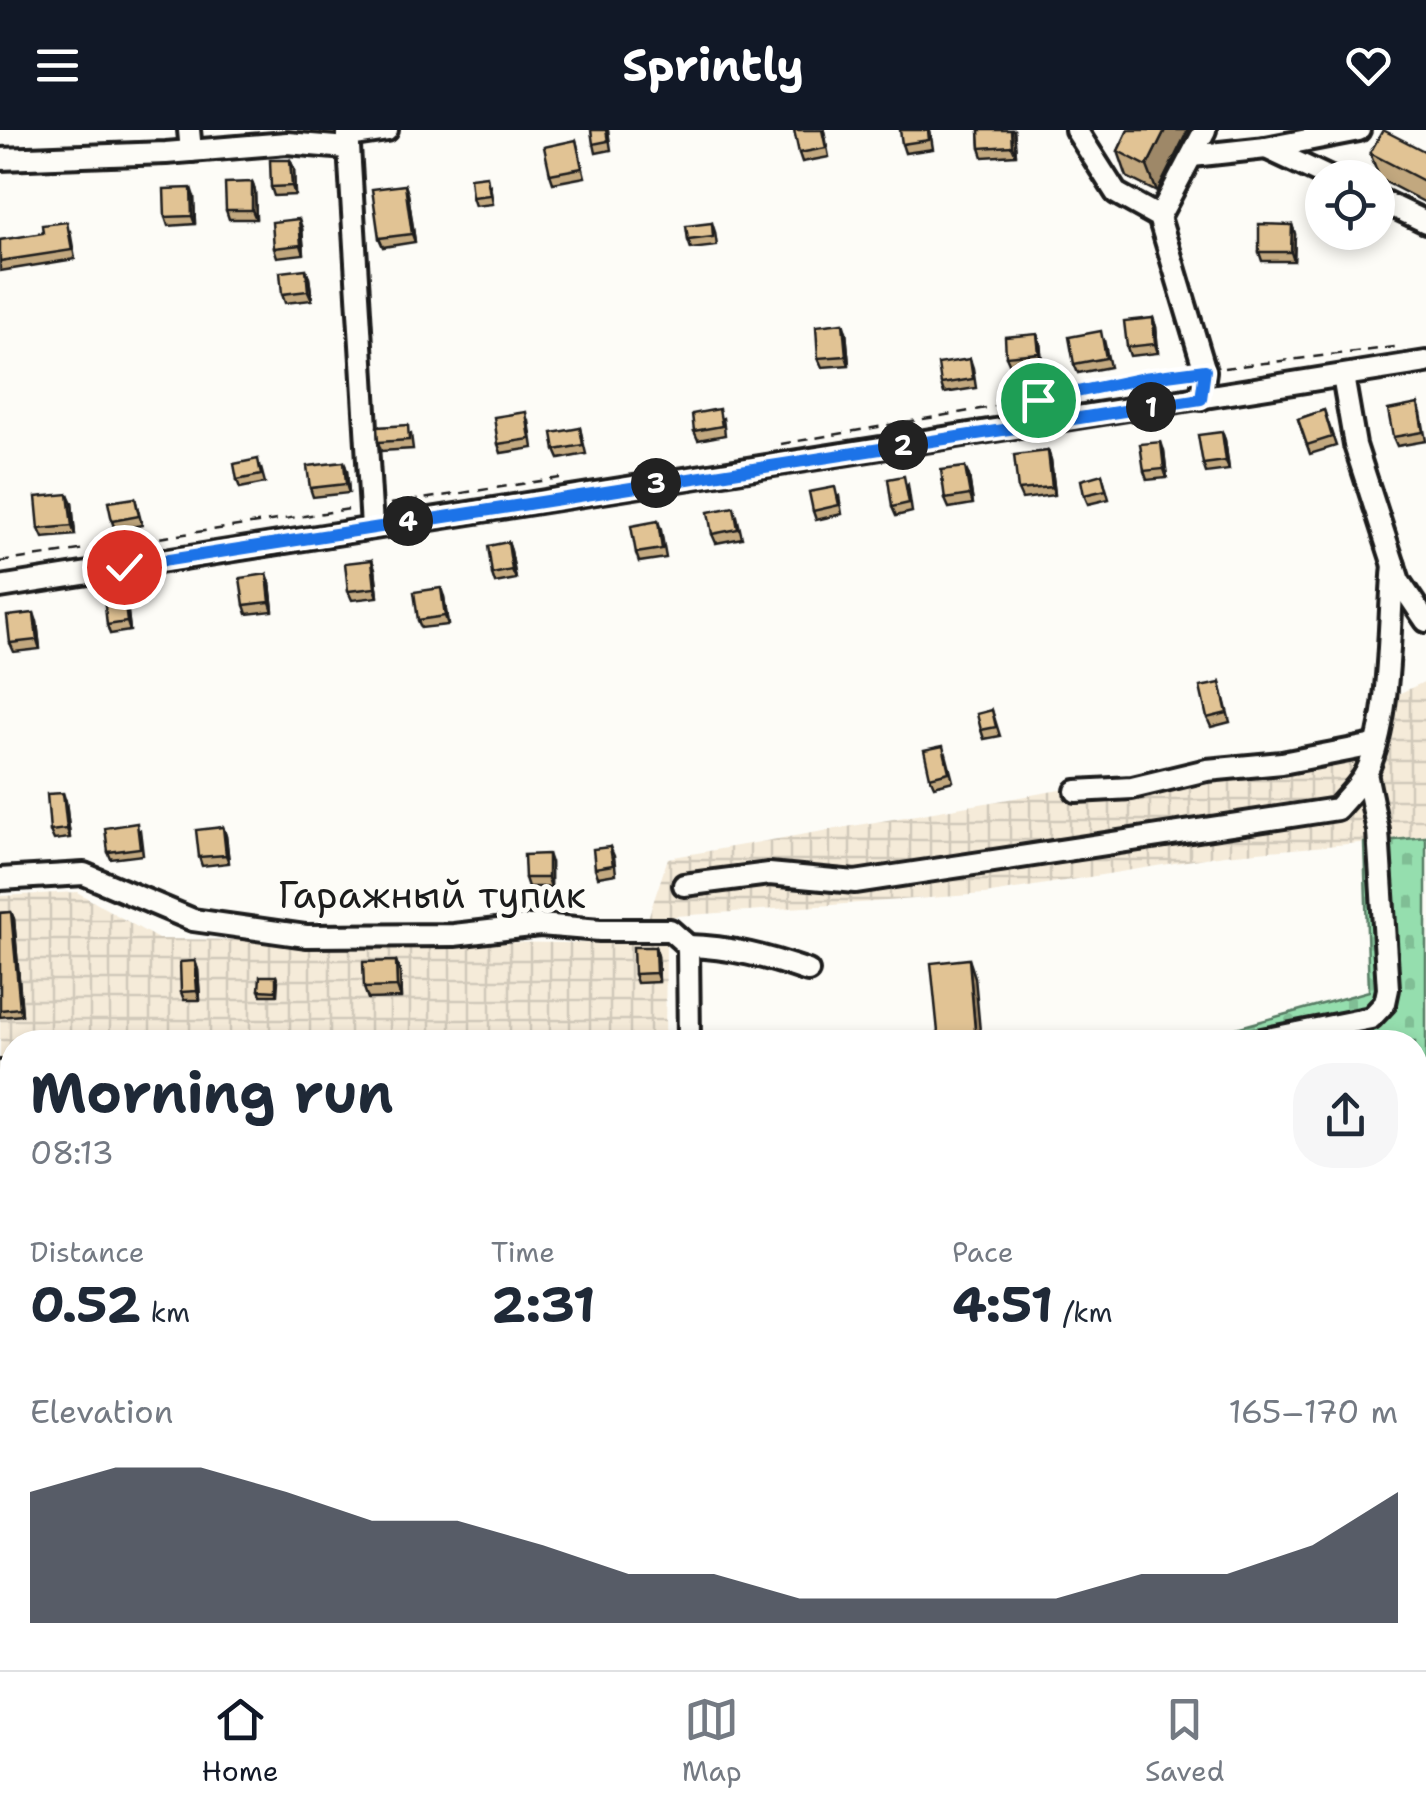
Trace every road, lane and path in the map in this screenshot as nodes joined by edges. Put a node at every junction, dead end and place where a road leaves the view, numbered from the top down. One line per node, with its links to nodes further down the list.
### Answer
1 (387, 130): 5 (street)
2 (1076, 130): 12 (street)
3 (1205, 130): 8 (street)
4 (1359, 130): 7 (street)
5 (348, 138): 6 (street); 23 (street)
6 (190, 141): 9 (street)
7 (1266, 148): 8 (street); 10 (street)
8 (1192, 156): 12 (street)
9 (0, 159)
10 (1305, 166)
11 (1395, 208): 13 (street)
12 (1159, 218): 16 (street)
13 (1426, 222)
14 (1408, 345): 16 (path)
15 (1426, 362): 17 (street)
16 (1205, 370): 18 (street); 19 (path)
17 (1344, 376): 18 (street); 25 (street)
18 (1201, 399): 23 (street)
19 (775, 444)
20 (560, 478): 21 (path)
21 (382, 505)
22 (350, 509): 24 (path)
23 (372, 527): 26 (street)
24 (0, 562)
25 (1394, 565): 27 (street); 28 (street)
26 (0, 587)
27 (1426, 620)
28 (1374, 745): 29 (street); 30 (street)
29 (1366, 773): 32 (street); 36 (street)
30 (1076, 791)
31 (0, 879): 33 (street, Гаражный тупик)
32 (684, 885)
33 (688, 946): 34 (street, Гаражный тупик); 35 (street)
34 (808, 972)
35 (689, 1030)
36 (1312, 1030)

